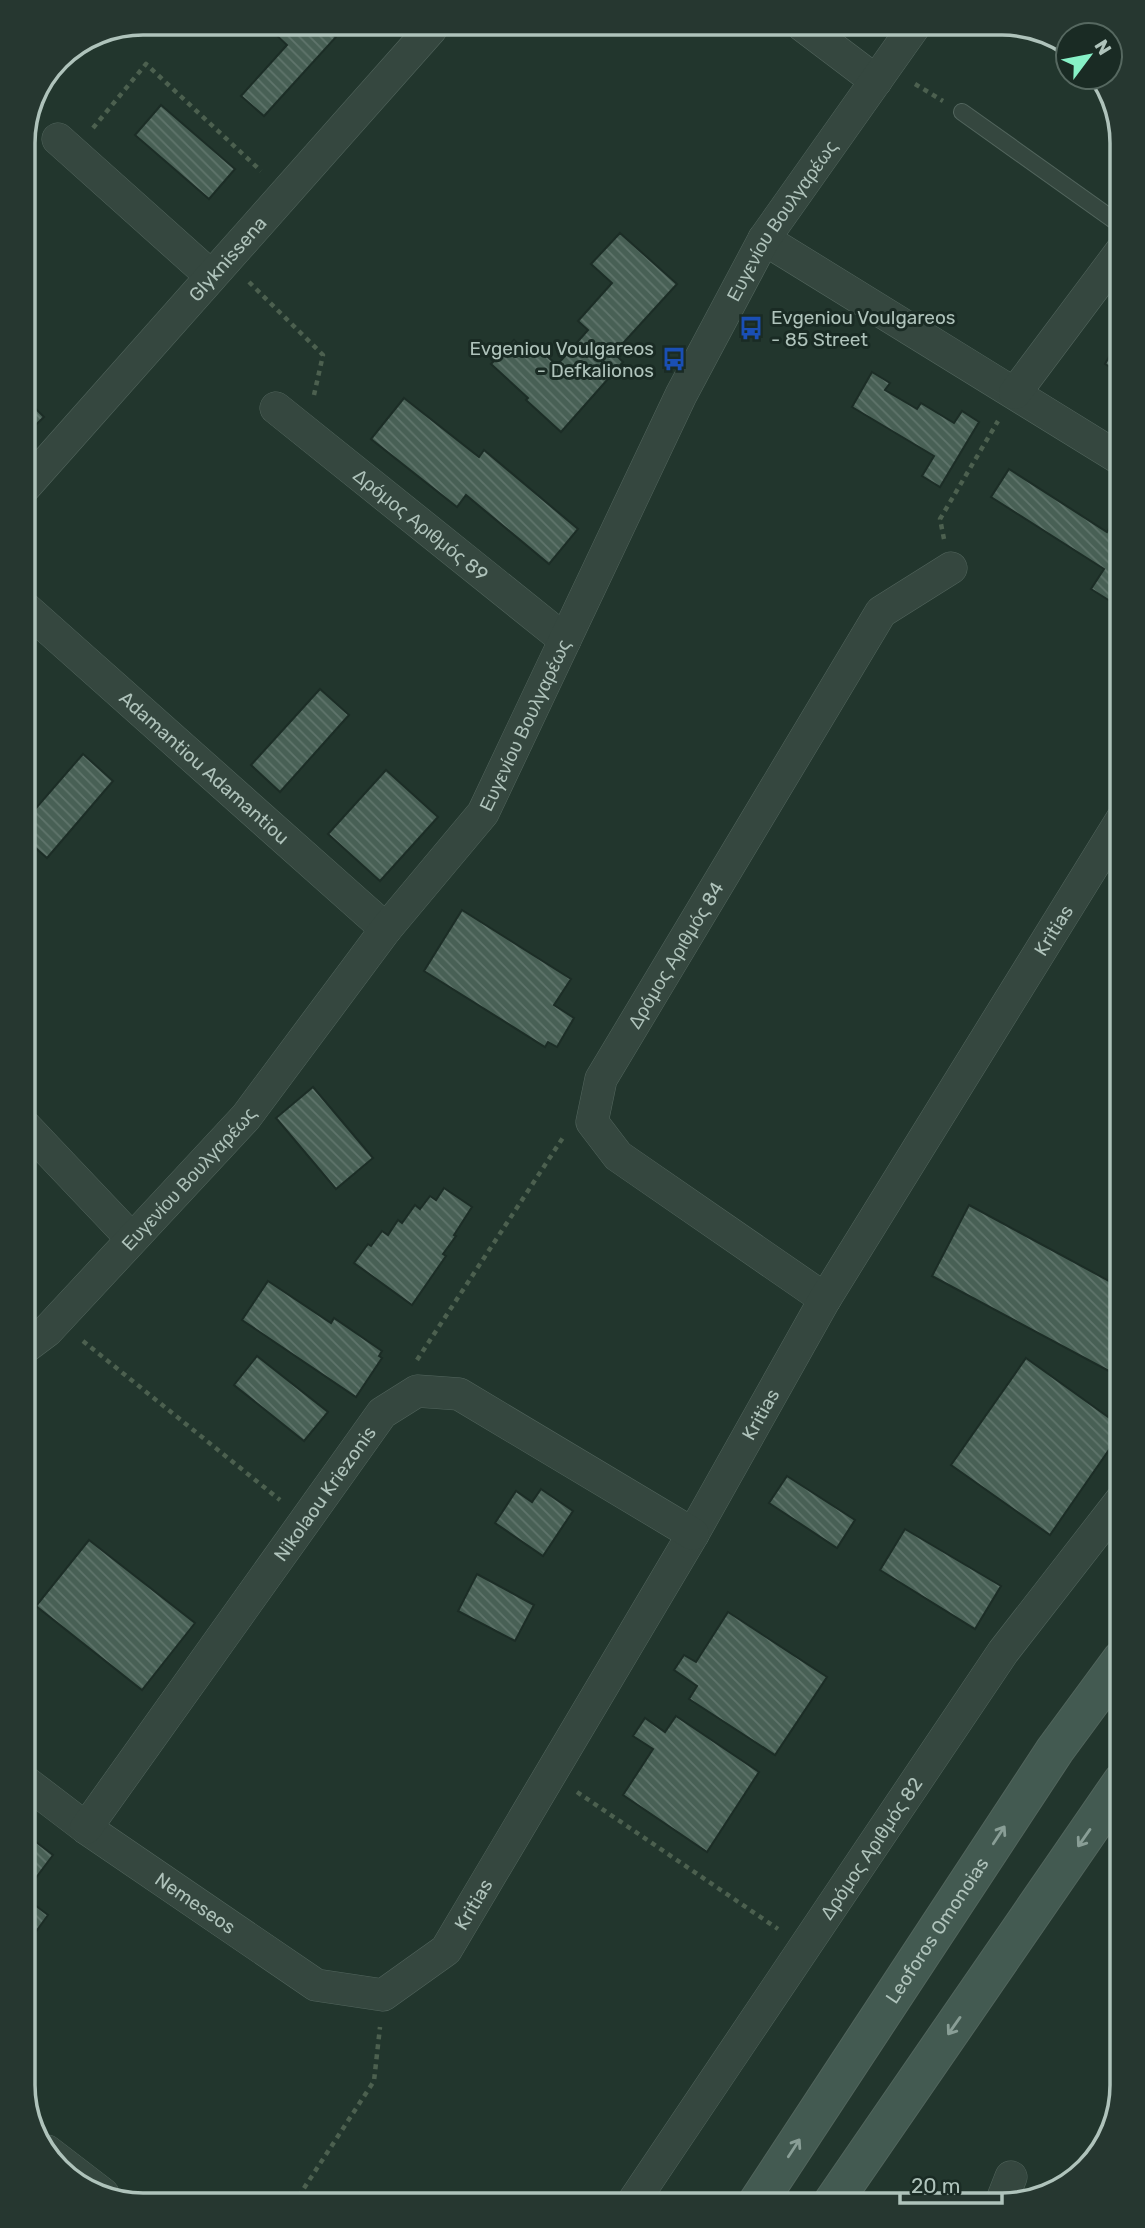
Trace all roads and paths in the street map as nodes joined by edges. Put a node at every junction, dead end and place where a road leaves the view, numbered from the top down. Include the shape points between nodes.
1 (426, 35) edge
2 (818, 35) edge
3 (908, 35) edge
4 (881, 74) junction
5 (962, 112) joint
6 (65, 146) joint
7 (285, 192) junction
8 (1110, 217) edge
9 (764, 239) junction
10 (1110, 266) edge
11 (219, 267) junction
12 (1015, 393) junction
13 (276, 408) dead end
14 (306, 433) junction
15 (1110, 452) edge
16 (35, 475) edge
17 (951, 568) joint
18 (35, 617) edge
19 (565, 640) junction
20 (1110, 838) edge
21 (386, 929) junction
22 (571, 1125) dead end
23 (35, 1137) edge
24 (132, 1239) junction
25 (825, 1299) junction
26 (57, 1320) junction
27 (35, 1340) edge
28 (412, 1367) dead end
29 (1110, 1514) edge
30 (306, 1520) junction
31 (693, 1534) junction
32 (1110, 1675) edge
33 (551, 1774) junction
34 (35, 1789) edge
35 (1110, 1799) edge
36 (86, 1828) junction
37 (806, 1948) junction
38 (383, 1995) junction
39 (301, 2193) edge
40 (640, 2193) edge
41 (764, 2193) edge
42 (839, 2193) edge

1 - 7 street, Glyknissena
2 - 4 street
3 - 4 street, Ευγενίου Βουλγαρέως
4 - 5 path
4 - 9 street, Ευγενίου Βουλγαρέως
5 - 8 lane
6 - 7 path via 146,64
6 - 11 street
7 - 11 street, Glyknissena
9 - 12 street
9 - 19 street, Ευγενίου Βουλγαρέως via 681,395
10 - 12 street
11 - 14 path via 323,355
11 - 16 street, Glyknissena
12 - 15 street
12 - 17 path via 940,519
13 - 14 street, Δρόμος Αριθμός 89
14 - 19 street, Δρόμος Αριθμός 89
17 - 25 street, Δρόμος Αριθμός 84 via 881,612 601,1079 592,1122 618,1156
18 - 21 street, Adamantiou Adamantiou
19 - 21 street, Ευγενίου Βουλγαρέως via 483,813
20 - 25 street, Kritias
21 - 24 street, Ευγενίου Βουλγαρέως via 246,1117
22 - 28 path
23 - 24 street
24 - 26 street, Ευγενίου Βουλγαρέως
25 - 31 street, Kritias
26 - 27 street, Ευγενίου Βουλγαρέως
26 - 30 path
29 - 37 street, Δρόμος Αριθμός 82 via 1003,1652
30 - 31 street, Nikolaou Kriezonis via 382,1413 417,1391 459,1394
30 - 36 street, Nikolaou Kriezonis
31 - 33 street, Kritias
41 -> 32 main road, Leoforos Omonoias via 1055,1750
33 - 37 path
33 - 38 street, Kritias via 446,1950
34 - 36 street, Nemeseos
35 -> 42 main road
36 - 38 street, Nemeseos via 316,1985
37 - 40 street, Δρόμος Αριθμός 82
38 - 39 path via 374,2081

